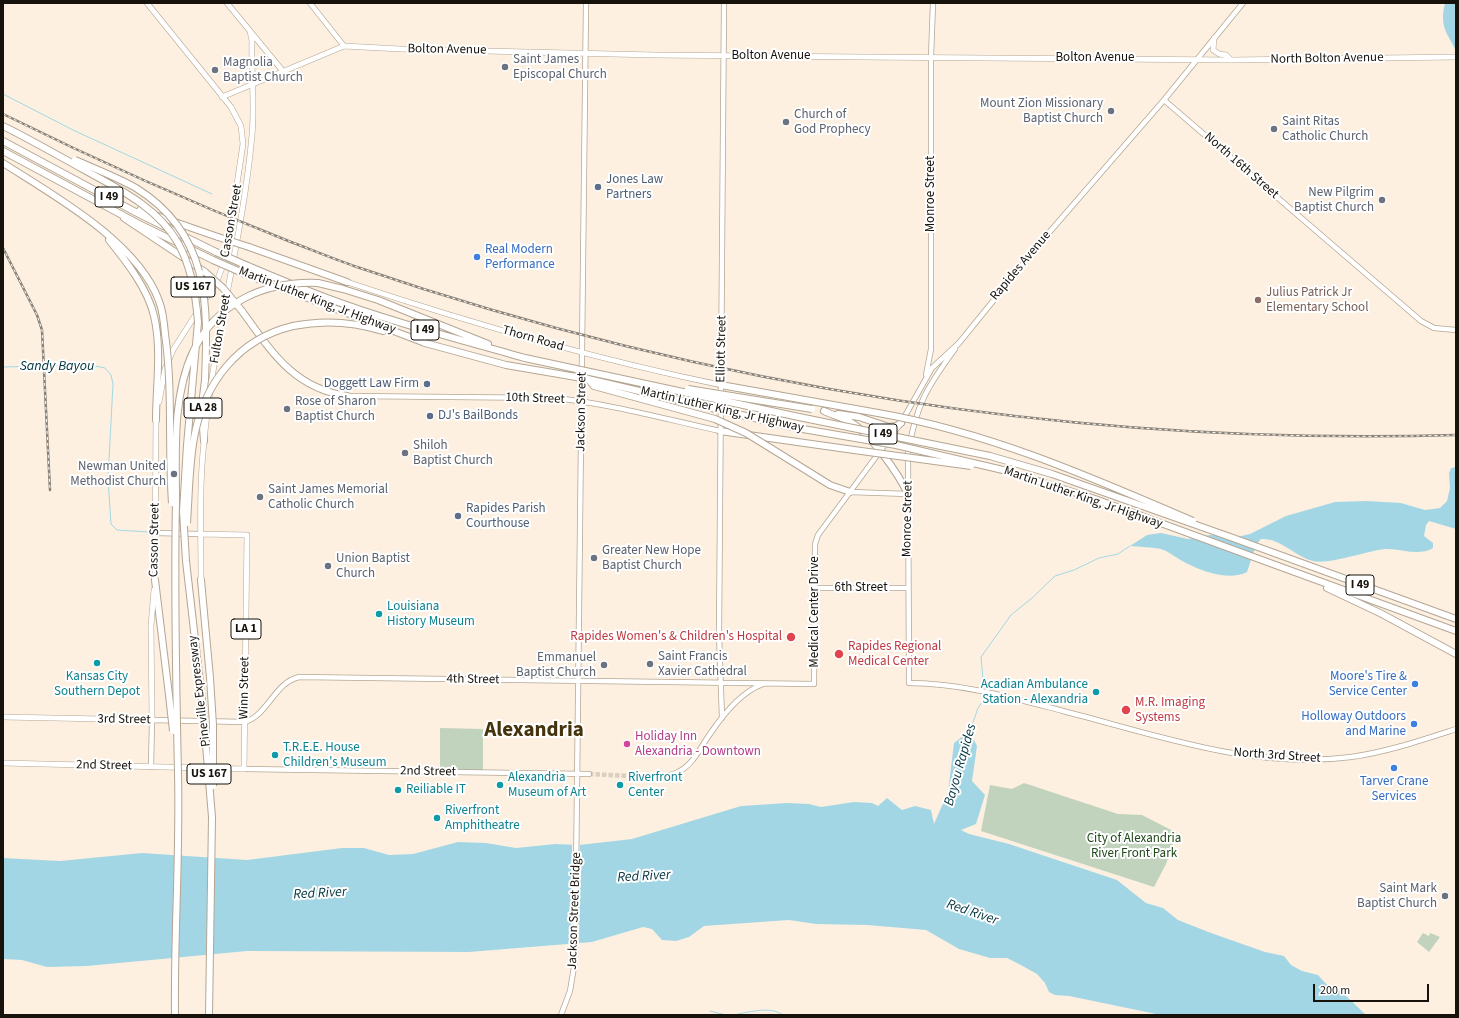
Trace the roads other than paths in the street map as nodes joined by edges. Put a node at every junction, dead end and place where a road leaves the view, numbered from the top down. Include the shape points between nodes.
1 (147, 3) edge
2 (227, 3) edge
3 (310, 3) edge
4 (586, 3) edge
5 (724, 3) edge
6 (933, 3) edge
7 (1242, 3) edge
8 (250, 31) junction
9 (1214, 38) junction
10 (344, 46) junction
11 (586, 53) junction
12 (723, 55) junction
13 (931, 57) junction
14 (1456, 57) edge
15 (1197, 58) junction
16 (1231, 60) junction
17 (282, 70) junction
18 (252, 83) junction
19 (222, 97) junction
20 (1164, 100) junction
21 (3, 126) edge
22 (3, 141) edge
23 (40, 144) junction
24 (3, 152) edge
25 (3, 163) edge
26 (110, 198) junction
27 (115, 211) junction
28 (99, 228) junction
29 (347, 282) joint
30 (325, 301) junction
31 (1456, 330) edge
32 (425, 343) junction
33 (959, 343) junction
34 (582, 353) junction
35 (525, 358) junction
36 (588, 379) junction
37 (654, 384) junction
38 (923, 384) junction
39 (721, 385) junction
40 (347, 396) joint
41 (582, 401) junction
42 (824, 411) junction
43 (156, 420) junction
44 (901, 423) junction
45 (720, 431) junction
46 (204, 440) junction
47 (880, 451) junction
48 (1003, 470) junction
49 (850, 492) junction
50 (908, 494) junction
51 (155, 532) junction
52 (185, 534) junction
53 (201, 534) junction
54 (1233, 538) junction
55 (815, 540) joint
56 (174, 546) junction
57 (1301, 575) junction
58 (155, 580) junction
59 (201, 580) joint
60 (814, 588) junction
61 (908, 588) junction
62 (1456, 619) edge
63 (1456, 631) edge
64 (1456, 654) edge
65 (579, 681) junction
66 (720, 683) junction
67 (767, 683) junction
68 (909, 683) joint
69 (814, 684) joint
70 (3, 717) edge
71 (722, 718) junction
72 (152, 720) junction
73 (245, 722) junction
74 (1456, 729) edge
75 (3, 763) edge
76 (151, 767) junction
77 (244, 769) junction
78 (578, 774) junction
79 (589, 774) tunnel mouth
80 (178, 775) junction
81 (651, 777) tunnel mouth
82 (212, 817) junction
83 (577, 820) joint
84 (175, 1015) edge
85 (209, 1015) edge
86 (561, 1015) edge

1 - 19 main road, Casson Street
2 - 8 main road
3 - 10 main road
4 - 11 main road, Jackson Street
5 - 12 main road, Elliott Street
6 - 13 main road, Monroe Street
7 - 9 main road, Rapides Avenue
8 - 17 main road
8 - 18 main road, Fulton Street
9 - 15 main road, Rapides Avenue
9 - 16 main road via 1213,50
10 - 11 main road, Bolton Avenue
10 - 17 main road
11 - 12 main road, Bolton Avenue
11 - 34 main road, Jackson Street
12 - 13 main road, Bolton Avenue
12 - 39 main road, Elliott Street
13 - 15 main road, Bolton Avenue
13 - 38 main road, Monroe Street via 931,349
14 - 16 main road, North Bolton Avenue
15 - 16 main road, North Bolton Avenue
15 - 20 main road, Rapides Avenue
17 - 18 main road
18 - 19 main road
18 - 46 main road, Fulton Street via 252,133 248,174 213,372
19 - 43 main road, Casson Street via 237,116 243,144 226,257 217,281 173,350 165,369
20 - 31 main road, North 16th Street via 1409,311 1434,328
20 - 33 main road, Rapides Avenue via 1040,243
21 - 23 highway, US 167, bridge
22 - 26 highway, Martin Luther King, Jr Highway / I 49
23 - 46 highway, bridge via 134,187 165,210 191,247 203,282 207,320 201,421
23 - 52 highway, US 167, bridge via 145,206 177,242 187,264 197,304 198,322 184,489
24 - 27 highway, Martin Luther King, Jr Highway / I 49
25 - 28 highway, US 167
26 - 29 highway, bridge
26 - 30 highway, Martin Luther King, Jr Highway / I 49, bridge via 216,252
27 - 30 highway, Martin Luther King, Jr Highway / I 49, bridge via 245,274
27 - 40 highway, bridge via 131,225 205,272 223,288 272,351 299,379 323,391
28 - 43 highway via 115,247 141,287 154,316 157,350
28 - 56 highway, US 167, bridge via 132,258 148,279 164,318 168,351 169,458
29 - 34 main road, Thorn Road via 489,327
30 - 32 highway, Martin Luther King, Jr Highway / I 49
30 - 35 highway, Martin Luther King, Jr Highway / I 49
32 - 36 highway, Martin Luther King, Jr Highway / I 49, bridge via 506,365
32 - 52 highway, LA 28, bridge via 377,329 317,322 278,329 260,337 238,353 215,381 194,437
33 - 38 main road, Rapides Avenue via 932,368
33 - 50 main road, Monroe Street via 924,395 916,415 908,453
34 - 39 main road, Thorn Road
34 - 41 main road, Jackson Street
35 - 37 highway, Martin Luther King, Jr Highway / I 49, bridge
35 - 56 highway, LA 28, bridge via 378,300 330,285 282,285 264,289 239,300 224,311 204,334 193,351 185,372 178,421
36 - 48 highway, Martin Luther King, Jr Highway / I 49, bridge via 797,428 896,445
36 - 49 highway, bridge via 594,386 715,419 746,433 830,485
37 - 42 highway, bridge
37 - 54 highway, Martin Luther King, Jr Highway / I 49, bridge via 990,456 1052,474
38 - 44 main road, Rapides Avenue
39 - 45 main road, Elliott Street
39 - 54 highway, bridge via 878,413 962,432 1082,474
40 - 41 main road, 10th Street via 537,397
41 - 45 main road, 10th Street
41 - 65 main road, Jackson Street
42 - 44 highway via 859,417 889,427
42 - 47 highway via 850,422
43 - 51 main road, Casson Street
44 - 47 main road, Rapides Avenue
45 - 48 highway, bridge
45 - 66 main road, Elliott Street
46 - 53 main road, Fulton Street
47 - 49 main road, Rapides Avenue
47 - 50 highway
48 - 57 highway, Martin Luther King, Jr Highway / I 49 via 1089,498
49 - 50 main road
49 - 55 main road, Rapides Avenue
50 - 61 main road, Monroe Street
51 - 53 main road
51 - 58 main road, Casson Street
52 - 82 highway, Pineville Expressway / US 167, bridge via 189,599
53 - 59 main road, Fulton Street
53 - 73 main road, Winn Street / LA 1 via 247,535
54 - 62 highway, Martin Luther King, Jr Highway / I 49
55 - 60 main road, Medical Center Drive
56 - 80 highway, Pineville Expressway / US 167, bridge
57 - 63 highway, Martin Luther King, Jr Highway / I 49
57 - 64 highway via 1382,614
58 - 72 main road, Casson Street via 151,626
58 - 80 highway, bridge
59 - 82 highway, bridge via 213,731
60 - 61 main road, 6th Street
60 - 69 main road, Medical Center Drive
61 - 68 main road, Monroe Street
65 - 66 main road, 4th Street
65 - 73 main road, 4th Street via 299,677 286,682 258,716
65 - 78 main road, Jackson Street
66 - 67 main road, 4th Street
66 - 71 main road, Elliott Street
67 - 69 main road, 4th Street
67 - 71 main road via 749,692
68 - 74 main road, North 3rd Street via 930,683 1003,696 1215,751 1247,756 1330,759 1363,755
70 - 72 main road, 3rd Street
71 - 81 main road via 684,769 673,775
72 - 73 main road, 3rd Street
72 - 76 main road, Casson Street
73 - 77 main road, Winn Street / LA 1
75 - 76 main road, 2nd Street
76 - 77 main road, 2nd Street
77 - 78 main road, 2nd Street
78 - 79 main road, 2nd Street
78 - 83 main road, Jackson Street
80 - 84 highway, Pineville Expressway / US 167, bridge
82 - 85 highway, Pineville Expressway / US 167, bridge
83 - 86 main road, Jackson Street Bridge via 575,961 572,983

